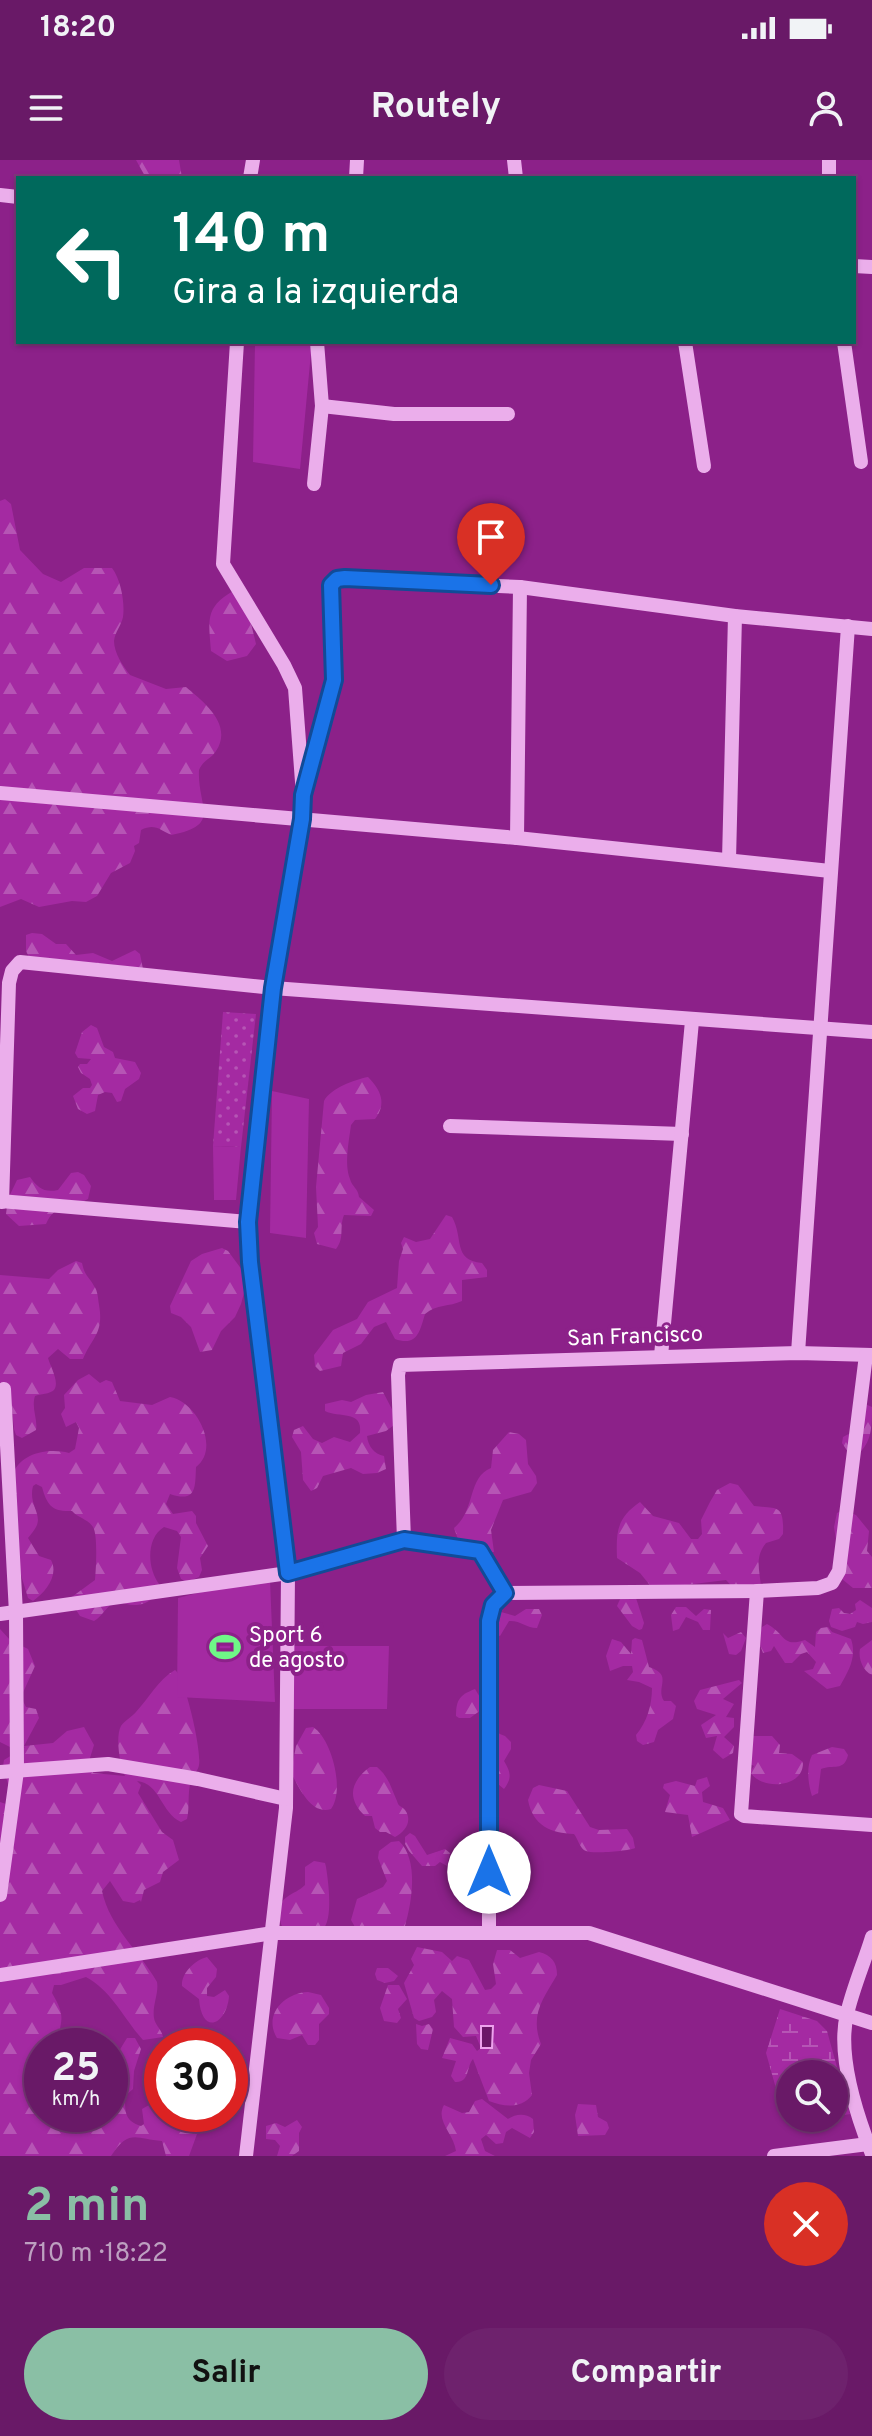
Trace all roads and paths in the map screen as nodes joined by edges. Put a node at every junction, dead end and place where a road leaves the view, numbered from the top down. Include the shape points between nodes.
1 (237, 344) edge
2 (317, 344) edge
3 (685, 344) edge
4 (844, 344) edge
5 (322, 406) junction
6 (508, 414) dead end
7 (861, 462) dead end
8 (704, 466) dead end
9 (314, 484) dead end
10 (520, 587) junction
11 (735, 616) junction
12 (848, 626) junction
13 (872, 629) edge
14 (0, 793) edge
15 (303, 795) junction
16 (302, 819) junction
17 (517, 838) junction
18 (729, 860) junction
19 (830, 871) junction
20 (273, 988) junction
21 (692, 1021) junction
22 (820, 1030) junction
23 (872, 1032) edge
24 (450, 1126) dead end
25 (682, 1134) junction
26 (1, 1202) edge
27 (248, 1222) junction
28 (798, 1353) junction
29 (869, 1355) edge
30 (661, 1356) junction
31 (4, 1389) dead end
32 (404, 1540) junction
33 (288, 1573) junction
34 (757, 1591) junction
35 (505, 1593) junction
36 (16, 1613) junction
37 (0, 1614) edge
38 (17, 1771) junction
39 (0, 1772) edge
40 (286, 1799) junction
41 (872, 1825) edge
42 (0, 1895) edge
43 (489, 1931) junction
44 (273, 1933) junction
45 (872, 1937) edge
46 (0, 1975) edge
47 (846, 2016) junction
48 (872, 2023) edge
49 (870, 2149) edge
50 (246, 2156) edge
51 (774, 2156) edge

1 - 15 street via 223,564 295,688
2 - 5 street
3 - 8 street
4 - 7 street
5 - 6 street via 394,414
5 - 9 street
10 - 11 street
10 - 15 street via 337,579 331,585 334,680
10 - 17 street
11 - 12 street
11 - 18 street
12 - 13 street
12 - 19 street
14 - 16 street
15 - 16 street
16 - 17 street
16 - 20 street
17 - 18 street
18 - 19 street
19 - 22 street
20 - 21 street
20 - 26 street via 20,962 9,983
20 - 27 street
21 - 22 street
21 - 25 street
22 - 23 street
22 - 28 street
24 - 25 street
25 - 30 street
26 - 27 street
27 - 33 street
28 - 29 street, San Francisco
28 - 30 street, San Francisco
29 - 34 street via 836,1578 818,1588
30 - 32 street, San Francisco via 400,1365
31 - 36 street
32 - 33 street
32 - 35 street via 480,1551
33 - 36 street
33 - 40 street
34 - 35 street
34 - 41 street via 741,1814
35 - 43 street via 493,1605 489,1621
36 - 37 street
36 - 38 street
38 - 39 street
38 - 40 street via 108,1764
38 - 42 street
40 - 44 street
43 - 44 street
43 - 47 street via 589,1933
44 - 46 street
44 - 50 street
45 - 47 street
47 - 48 street
47 - 49 street via 847,2070
49 - 51 street

